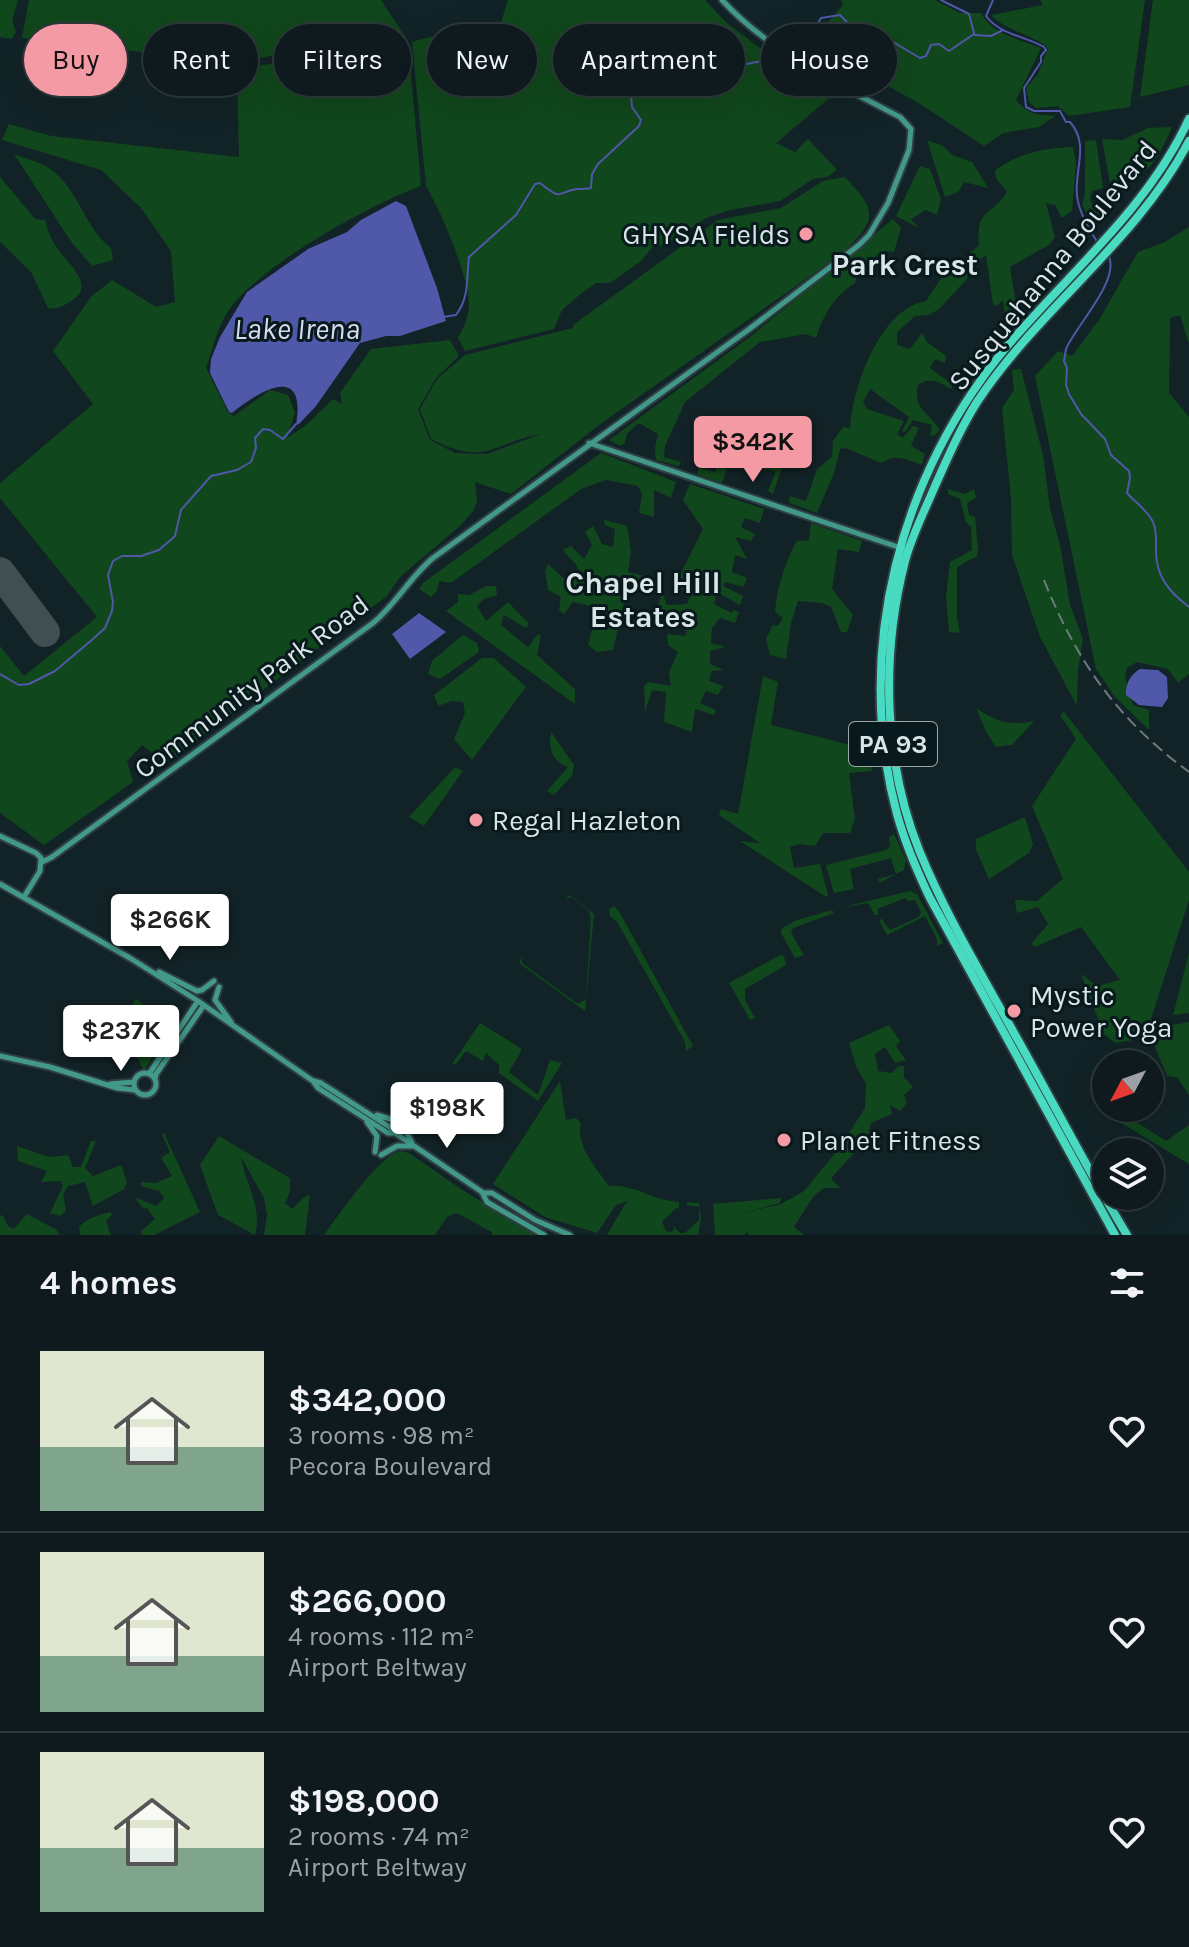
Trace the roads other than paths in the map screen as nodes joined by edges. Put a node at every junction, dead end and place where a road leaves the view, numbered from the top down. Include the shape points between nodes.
1 (722, 0) edge
2 (1189, 119) edge
3 (1189, 141) edge
4 (1108, 242) junction
5 (589, 443) junction
6 (904, 549) junction
7 (0, 836) edge
8 (42, 862) junction
9 (0, 884) edge
10 (24, 897) junction
11 (130, 958) junction
12 (214, 981) dead end
13 (219, 987) dead end
14 (201, 1003) junction
15 (183, 1024) junction
16 (237, 1029) junction
17 (176, 1044) junction
18 (0, 1056) edge
19 (149, 1074) junction
20 (155, 1079) junction
21 (134, 1082) junction
22 (109, 1084) junction
23 (135, 1090) junction
24 (353, 1107) junction
25 (415, 1146) junction
26 (482, 1192) junction
27 (544, 1235) edge
28 (570, 1235) edge
29 (1112, 1235) edge
30 (1127, 1235) edge

1 - 5 street, Community Park Road via 804,65 905,121 911,129 909,150 888,203 859,245
2 - 4 highway, Susquehanna Boulevard / PA 93 via 1149,189
3 - 4 highway, Susquehanna Boulevard / PA 93 via 1161,189
4 - 6 highway, Susquehanna Boulevard / PA 93 via 977,403
5 - 6 street
5 - 8 street, Community Park Road via 422,567 373,623
6 - 29 highway, Susquehanna Boulevard / PA 93 via 888,596 880,673 883,743 897,815 930,898
6 - 30 highway, Susquehanna Boulevard / PA 93 via 889,690 895,762 911,826 943,904
7 - 8 street via 36,853
8 - 10 street
9 - 10 street
10 - 11 street
11 - 12 street via 197,991
11 - 14 street
13 - 16 street via 215,1000
14 - 15 street
14 - 16 street
14 - 17 street
15 - 17 street
15 - 19 street
16 - 24 street
17 - 20 street
18 - 22 street
19 - 20 street
19 - 21 street via 138,1075
20 - 23 street via 149,1095
21 - 22 street
21 - 23 street
22 - 23 street
24 - 25 street
24 - 25 street via 383,1118 404,1115
24 - 25 street via 374,1130 378,1153
25 - 26 street
26 - 27 street via 487,1202
26 - 28 street

